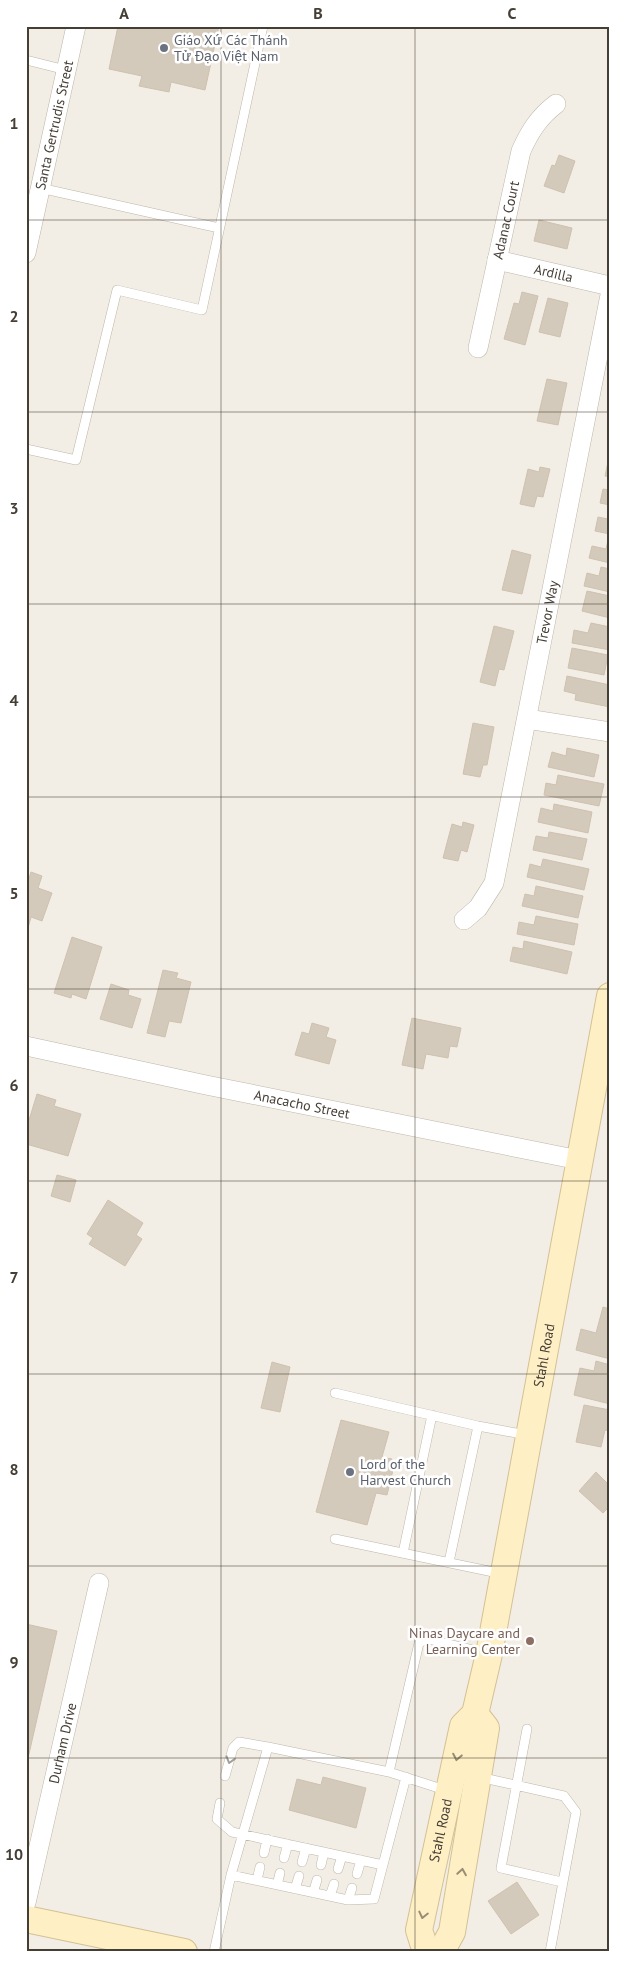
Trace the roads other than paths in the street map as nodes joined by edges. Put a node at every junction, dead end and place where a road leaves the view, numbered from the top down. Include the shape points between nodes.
1 (76, 26) edge
2 (263, 26) edge
3 (26, 60) edge
4 (66, 70) junction
5 (556, 104) dead end
6 (40, 188) junction
7 (218, 228) junction
8 (26, 253) edge
9 (497, 260) junction
10 (610, 286) edge
11 (610, 295) edge
12 (478, 348) dead end
13 (26, 449) edge
14 (527, 719) junction
15 (610, 732) edge
16 (464, 920) dead end
17 (610, 996) edge
18 (26, 1046) edge
19 (579, 1160) junction
20 (335, 1393) dead end
21 (432, 1415) junction
22 (478, 1426) junction
23 (528, 1435) junction
24 (335, 1539) dead end
25 (402, 1552) junction
26 (449, 1562) junction
27 (503, 1574) junction
28 (100, 1583) dead end
29 (488, 1654) junction
30 (475, 1714) junction
31 (527, 1729) dead end
32 (268, 1747) junction
33 (389, 1772) junction
34 (225, 1776) dead end
35 (478, 1776) junction
36 (406, 1777) junction
37 (516, 1785) junction
38 (451, 1792) junction
39 (220, 1803) dead end
40 (243, 1834) junction
41 (267, 1839) junction
42 (288, 1844) junction
43 (306, 1848) junction
44 (324, 1852) junction
45 (264, 1853) dead end
46 (342, 1856) junction
47 (284, 1858) dead end
48 (361, 1860) junction
49 (302, 1862) dead end
50 (321, 1865) dead end
51 (383, 1865) junction
52 (260, 1867) dead end
53 (338, 1869) dead end
54 (280, 1873) dead end
55 (357, 1874) dead end
56 (230, 1875) junction
57 (299, 1876) dead end
58 (257, 1880) junction
59 (317, 1880) dead end
60 (562, 1882) junction
61 (334, 1884) dead end
62 (277, 1885) junction
63 (352, 1888) dead end
64 (295, 1889) junction
65 (313, 1893) junction
66 (330, 1896) junction
67 (348, 1900) junction
68 (26, 1903) edge
69 (26, 1919) edge
70 (184, 1952) edge
71 (214, 1952) edge
72 (426, 1952) edge
73 (441, 1952) edge
74 (550, 1952) edge

1 - 4 street, Santa Gertrudis Street
2 - 7 lane
3 - 4 lane
4 - 6 street, Santa Gertrudis Street
5 - 9 street, Adanac Court via 533,126 521,151
6 - 7 lane
6 - 8 street, Santa Gertrudis Street
7 - 13 lane via 202,310 117,290 76,460
9 - 10 street, Ardilla
9 - 12 street, Adanac Court
11 - 14 street, Trevor Way
14 - 15 street
14 - 16 street, Trevor Way via 494,883 478,908
17 - 19 street, Stahl Road
18 - 19 street, Anacacho Street via 206,1086
19 - 23 street, Stahl Road
20 - 21 lane
21 - 22 lane
21 - 25 lane
22 - 23 lane
22 - 26 lane
23 - 27 street, Stahl Road
24 - 25 lane
25 - 26 lane
26 - 27 lane
27 - 29 street, Stahl Road
28 - 68 street, Durham Drive
29 - 30 street, Stahl Road
29 - 33 lane via 428,1639 419,1643
30 - 35 street, Stahl Road via 486,1728
30 -> 38 street, Stahl Road via 463,1726
31 - 37 lane
32 - 33 lane
32 -> 34 lane via 239,1742 233,1748
32 - 40 lane
33 - 36 lane
35 - 37 lane
73 -> 35 street, Stahl Road via 452,1932
36 - 38 lane
36 - 51 lane
37 - 60 lane via 564,1796 576,1812
37 - 60 lane via 501,1868
38 -> 72 street, Stahl Road via 420,1930
39 - 40 lane via 217,1819 222,1826
40 - 41 lane
40 - 56 lane
41 - 42 lane
41 - 45 lane
42 - 43 lane
42 - 47 lane
43 - 44 lane
43 - 49 lane
44 - 46 lane
44 - 50 lane
46 - 48 lane
46 - 53 lane
48 - 51 lane
48 - 55 lane
51 - 67 lane via 374,1899
52 - 58 lane
54 - 62 lane
56 - 58 lane
56 - 71 lane
57 - 64 lane
58 - 62 lane
59 - 65 lane
60 - 74 lane
61 - 66 lane
62 - 64 lane
63 - 67 lane
64 - 65 lane
65 - 66 lane
66 - 67 lane
69 - 70 street

